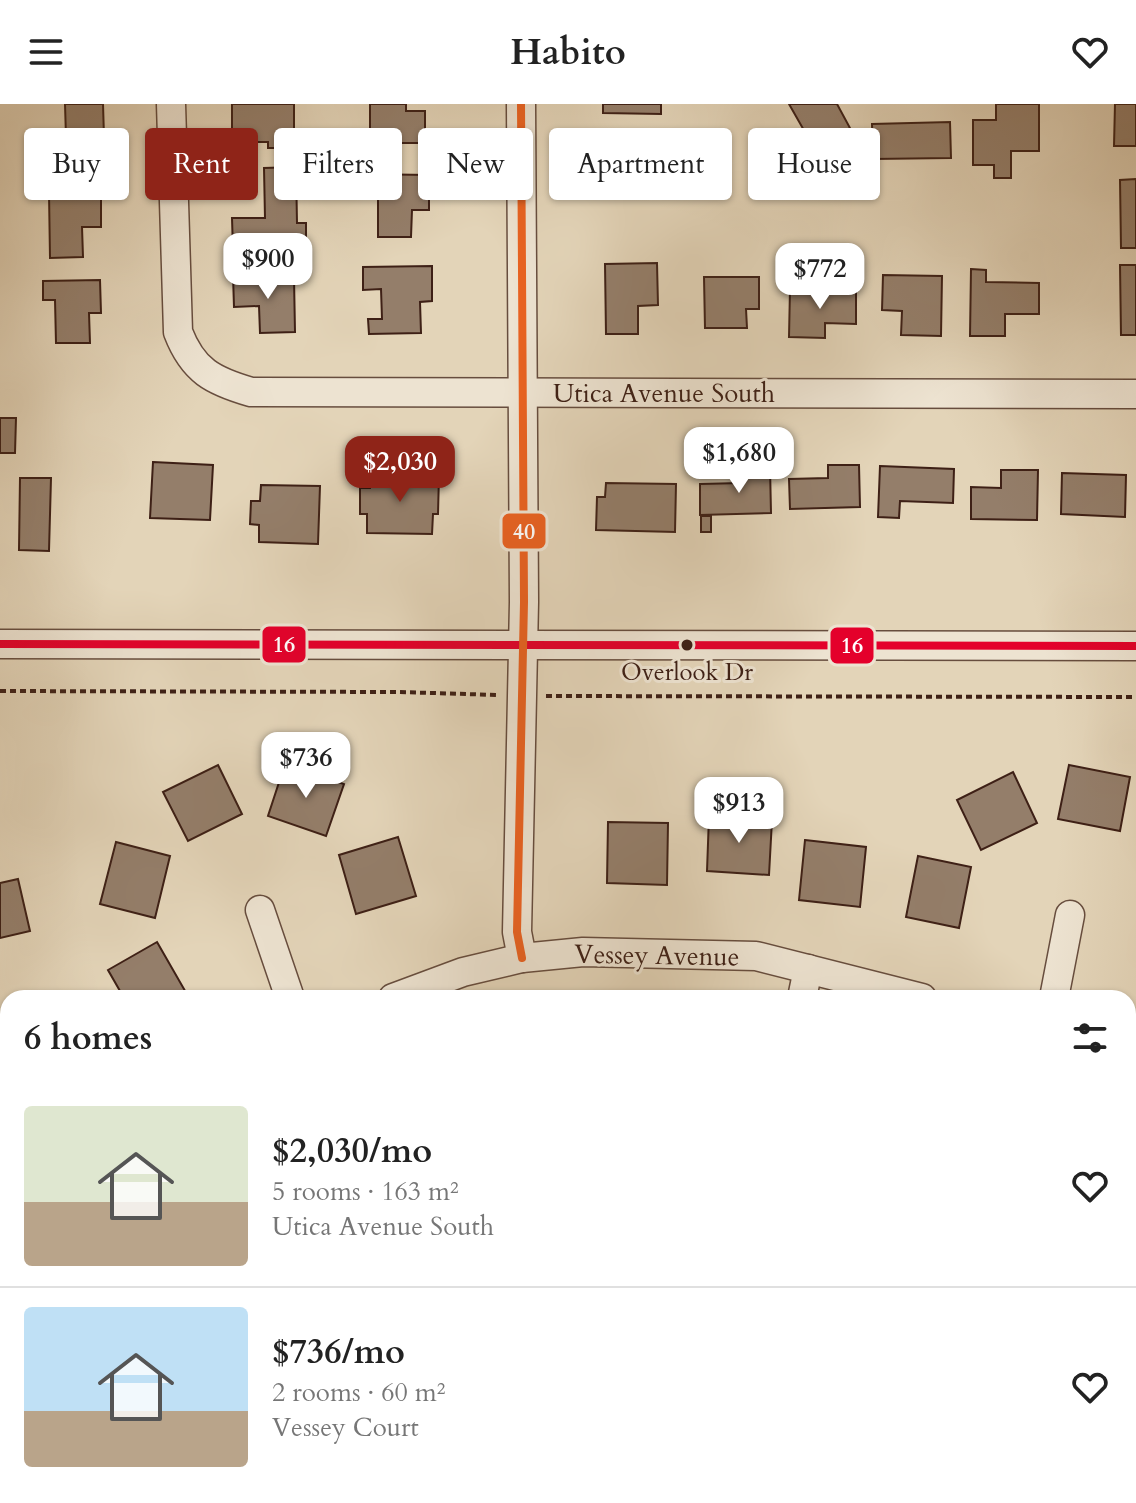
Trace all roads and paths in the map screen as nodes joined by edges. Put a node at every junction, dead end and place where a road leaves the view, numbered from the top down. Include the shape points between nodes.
1 (171, 104) edge
2 (521, 104) edge
3 (523, 393) junction
4 (1136, 394) edge
5 (523, 643) junction
6 (0, 644) edge
7 (1136, 646) edge
8 (0, 691) edge
9 (521, 696) junction
10 (1136, 697) edge
11 (260, 910) dead end
12 (1070, 915) dead end
13 (522, 958) junction
14 (808, 969) junction
15 (287, 990) edge
16 (415, 990) edge
17 (804, 990) edge
18 (891, 990) edge
19 (1056, 990) edge

1 - 3 street, Utica Avenue South via 177,324 185,352 198,368 221,383 251,392
2 - 3 street
3 - 4 street, Utica Avenue South
3 - 5 street
5 - 6 street
5 - 7 street
5 - 9 street
8 - 9 path
9 - 10 path
9 - 13 street via 517,932
11 - 15 street
12 - 19 street
13 - 14 street, Vessey Avenue via 583,952 720,954 756,956
13 - 16 street, Vessey Avenue
14 - 17 street
14 - 18 street, Vessey Avenue

